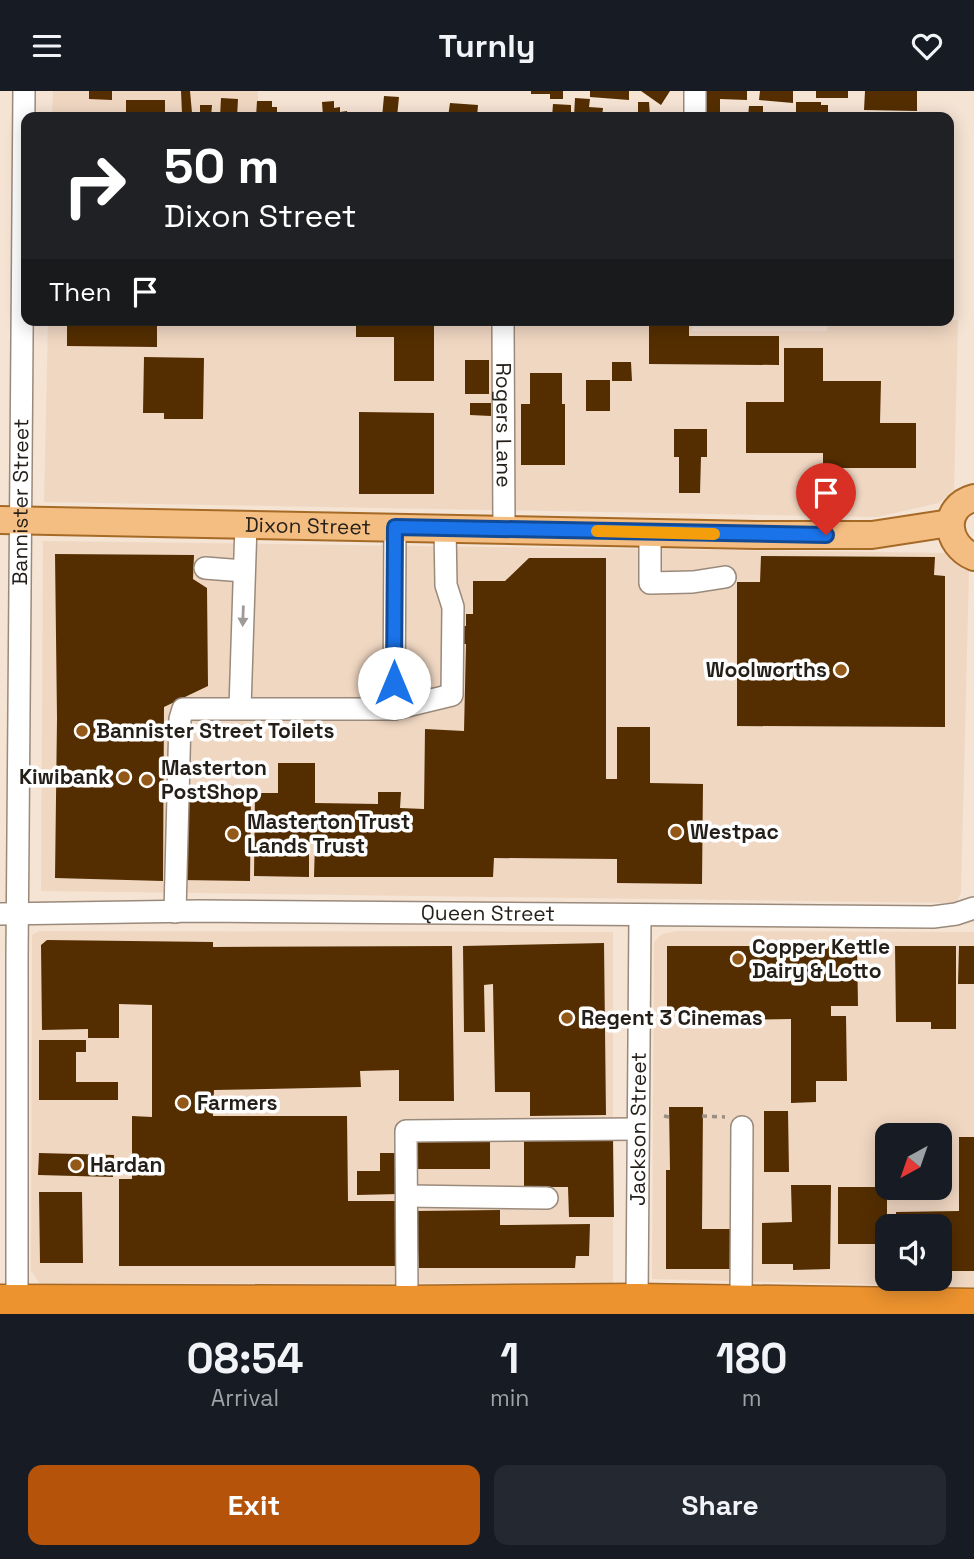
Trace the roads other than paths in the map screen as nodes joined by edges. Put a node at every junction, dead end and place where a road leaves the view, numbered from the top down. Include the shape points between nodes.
1 (24, 91) edge
2 (695, 91) edge
3 (23, 112) edge
4 (695, 112) edge
5 (21, 183) edge
6 (503, 326) edge
7 (974, 498) edge
8 (10, 520) edge
9 (950, 523) junction
10 (246, 524) junction
11 (395, 527) junction
12 (445, 528) junction
13 (504, 529) junction
14 (650, 532) junction
15 (974, 557) edge
16 (205, 568) dead end
17 (244, 571) junction
18 (726, 577) dead end
19 (240, 708) junction
20 (394, 709) junction
21 (974, 908) edge
22 (175, 912) junction
23 (9, 914) edge
24 (640, 916) junction
25 (734, 1122) road end
26 (638, 1129) junction
27 (407, 1196) junction
28 (547, 1198) dead end
29 (636, 1299) junction
30 (8, 1300) edge
31 (407, 1301) junction
32 (974, 1304) edge
33 (753, 1305) edge
34 (180, 1308) edge

1 - 3 street, Bannister Street
2 - 4 street
5 - 8 street, Bannister Street
6 - 13 street, Rogers Lane
7 - 9 main road via 960,505
8 - 10 main road, Dixon Street
8 - 23 street, Bannister Street
9 - 14 main road, Dixon Street via 872,535
9 - 15 main road via 956,545
10 - 11 main road, Dixon Street
10 - 17 street
11 - 12 main road, Dixon Street
11 - 20 street
12 - 13 main road, Dixon Street
12 - 20 street via 446,586 453,607 452,695
13 - 14 main road, Dixon Street
14 - 18 street via 650,583
16 - 17 street
17 -> 19 street
19 - 20 street
19 - 22 street via 183,709
21 - 24 street, Queen Street via 933,917
22 - 23 street, Queen Street
22 - 24 street, Queen Street
23 - 30 street, Bannister Street
24 - 26 street, Jackson Street
25 - 33 street
26 - 27 street via 406,1131
26 - 29 street, Jackson Street
27 - 28 street
27 - 31 street
29 - 31 highway
29 - 33 highway
30 - 34 highway
31 - 34 highway
32 - 33 highway

